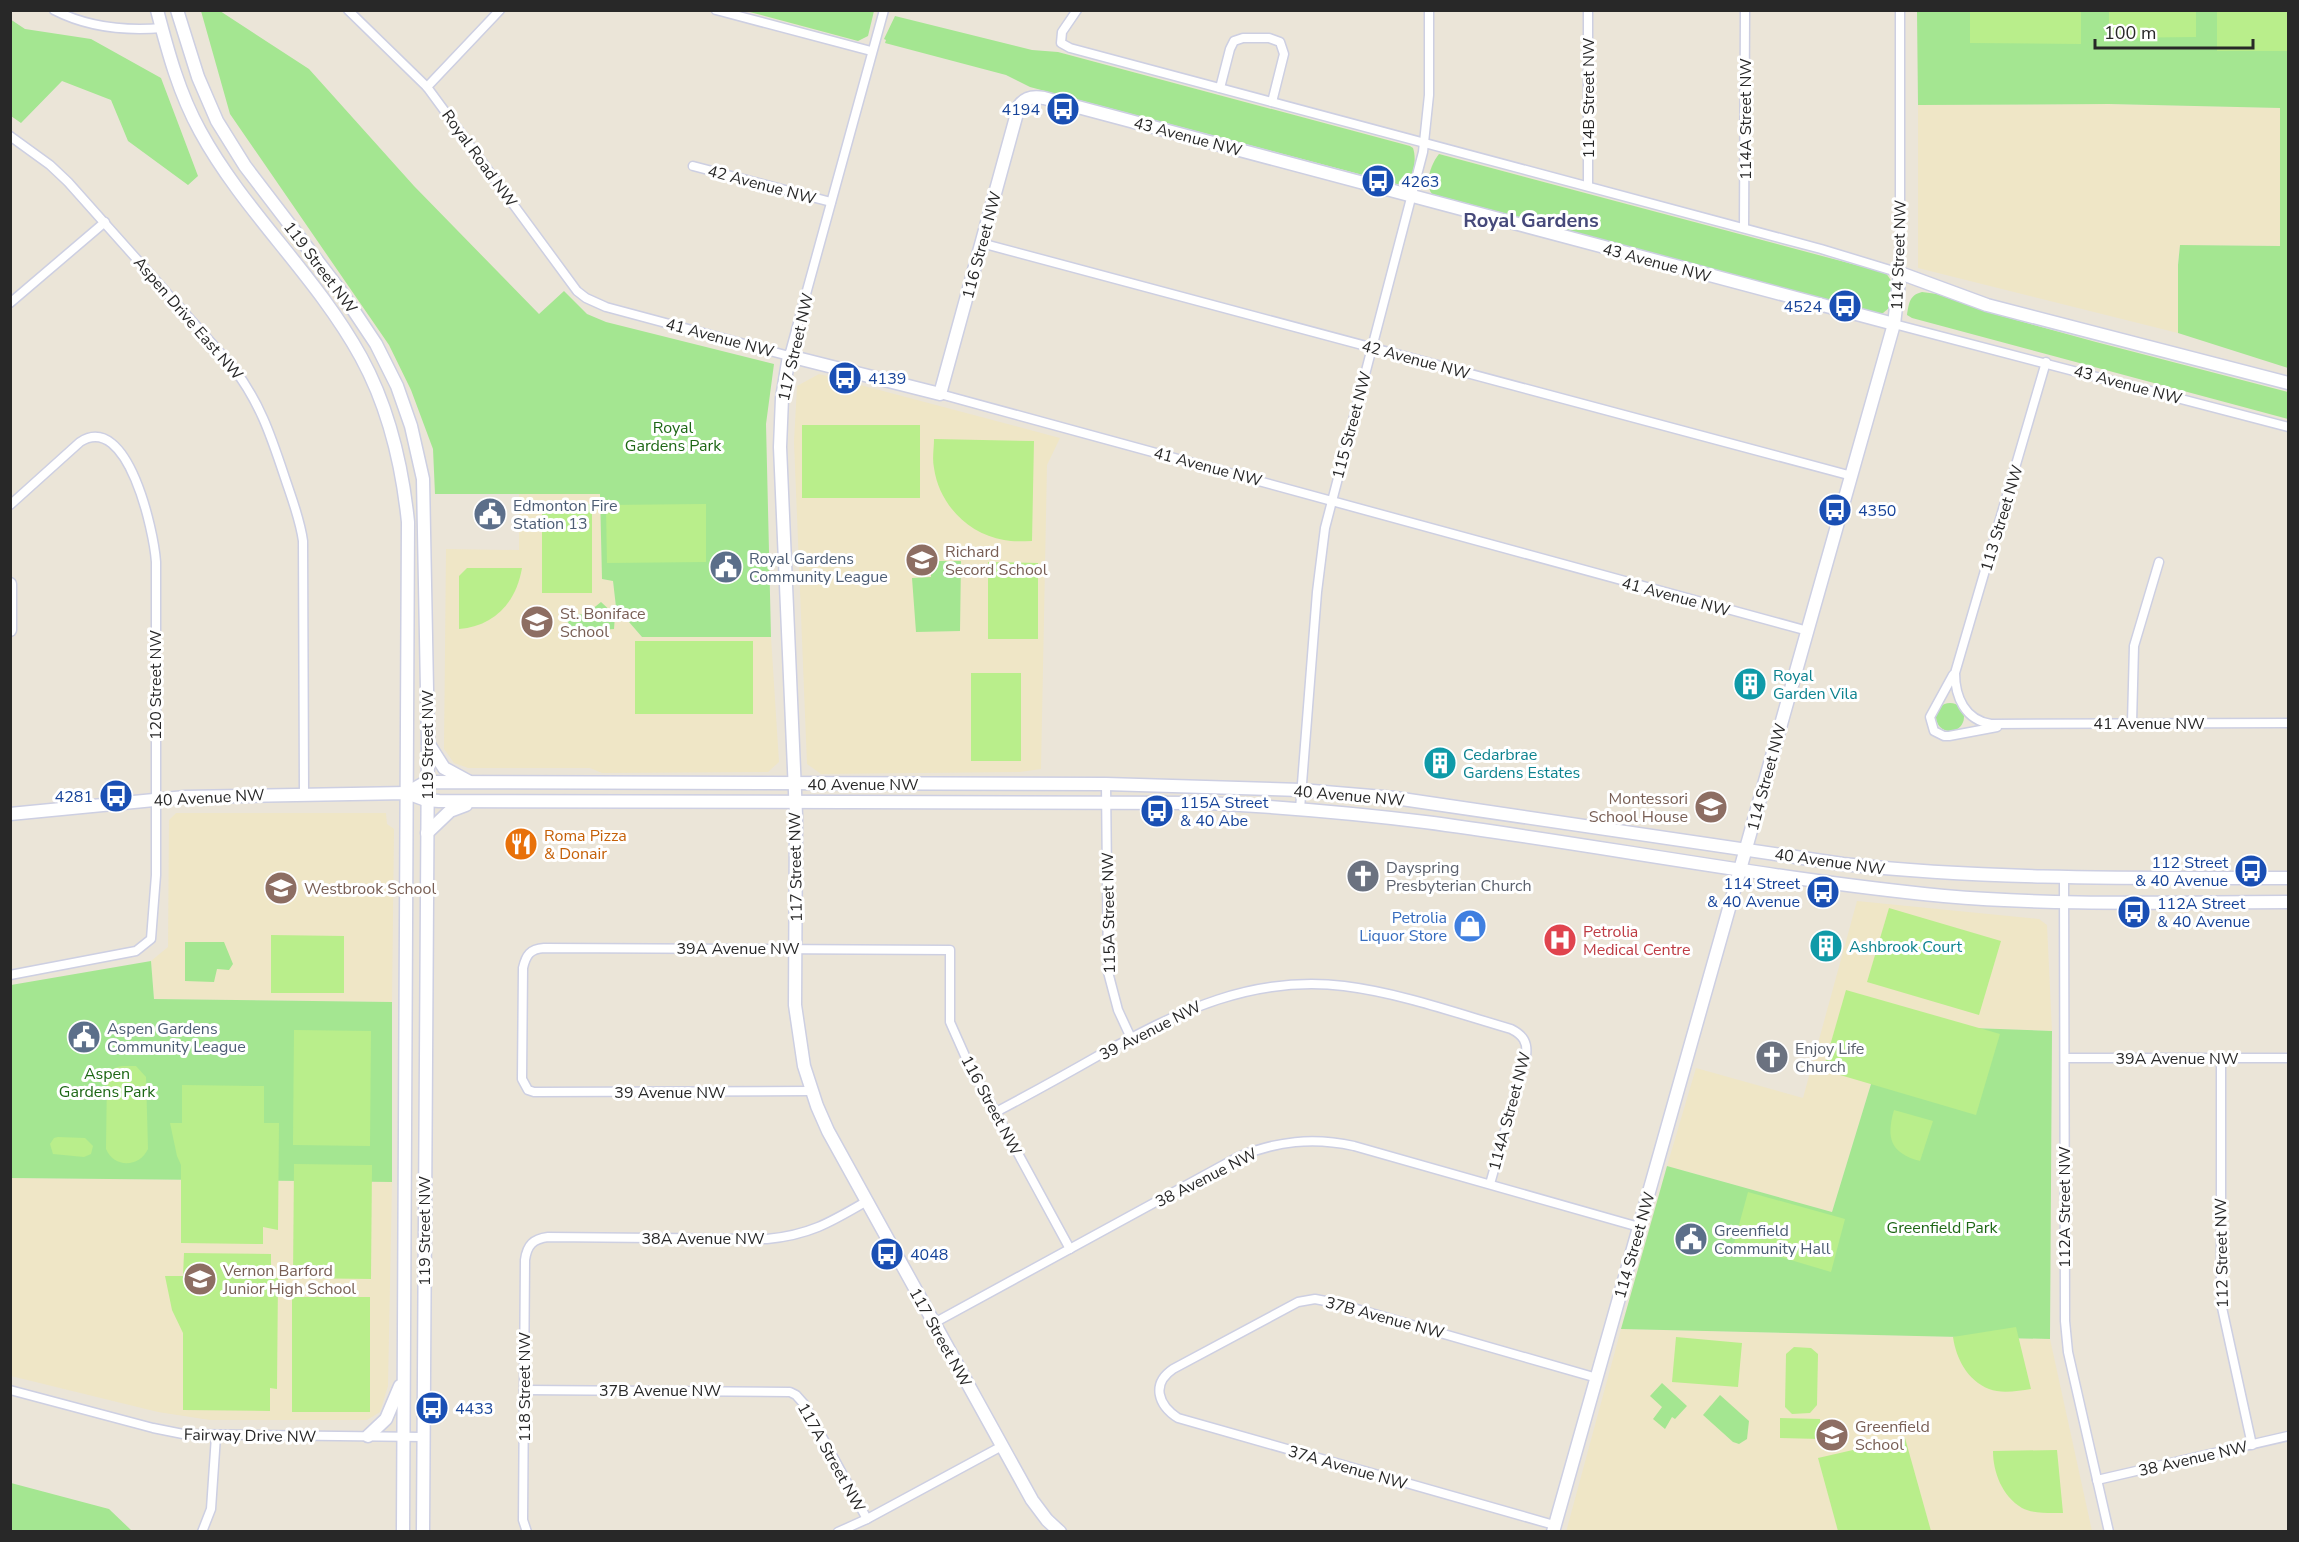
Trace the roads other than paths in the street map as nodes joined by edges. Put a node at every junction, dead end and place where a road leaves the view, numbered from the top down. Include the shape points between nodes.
1 (54, 10) edge
2 (158, 10) edge
3 (177, 10) edge
4 (348, 10) edge
5 (500, 10) edge
6 (716, 10) edge
7 (884, 10) edge
8 (1077, 10) edge
9 (1430, 10) edge
10 (1588, 10) edge
11 (1745, 10) edge
12 (1900, 10) edge
13 (180, 26) junction
14 (162, 28) junction
15 (872, 51) junction
16 (427, 87) junction
17 (1220, 88) junction
18 (1026, 98) joint
19 (1272, 102) junction
20 (10, 136) edge
21 (1425, 143) junction
22 (693, 166) dead end
23 (1588, 186) junction
24 (1412, 196) junction
25 (831, 202) junction
26 (105, 222) junction
27 (1744, 228) junction
28 (981, 243) junction
29 (1900, 273) junction
30 (10, 303) edge
31 (606, 307) joint
32 (1894, 324) junction
33 (1371, 347) junction
34 (789, 356) junction
35 (2046, 362) junction
36 (2289, 383) edge
37 (940, 394) junction
38 (2289, 427) edge
39 (1852, 476) junction
40 (1331, 500) junction
41 (10, 505) edge
42 (2159, 562) dead end
43 (10, 584) edge
44 (10, 630) edge
45 (1808, 631) junction
46 (1954, 673) junction
47 (2009, 723) junction
48 (2132, 723) junction
49 (2289, 723) edge
50 (1934, 731) joint
51 (428, 741) junction
52 (426, 782) junction
53 (471, 782) junction
54 (793, 784) junction
55 (1106, 784) junction
56 (1301, 790) junction
57 (407, 793) junction
58 (304, 794) junction
59 (155, 800) junction
60 (426, 800) junction
61 (481, 801) junction
62 (795, 801) junction
63 (1107, 802) junction
64 (1300, 809) junction
65 (10, 814) edge
66 (427, 833) junction
67 (1746, 849) junction
68 (1740, 870) junction
69 (2064, 878) junction
70 (2289, 878) edge
71 (2064, 902) junction
72 (2289, 902) edge
73 (796, 948) junction
74 (950, 950) joint
75 (10, 975) edge
76 (1524, 1037) joint
77 (1131, 1038) junction
78 (2065, 1058) junction
79 (2221, 1058) junction
80 (2289, 1058) edge
81 (528, 1090) joint
82 (811, 1091) junction
83 (996, 1112) junction
84 (1490, 1184) junction
85 (867, 1202) junction
86 (1639, 1227) junction
87 (531, 1243) joint
88 (1070, 1249) junction
89 (934, 1323) junction
90 (404, 1377) junction
91 (1597, 1378) junction
92 (1159, 1388) joint
93 (10, 1390) edge
94 (524, 1390) junction
95 (796, 1395) joint
96 (216, 1436) junction
97 (368, 1436) junction
98 (2289, 1436) edge
99 (404, 1437) junction
100 (423, 1437) junction
101 (2252, 1445) junction
102 (1002, 1446) junction
103 (2097, 1480) junction
104 (867, 1519) junction
105 (1553, 1528) edge
106 (1057, 1530) edge
107 (202, 1532) edge
108 (403, 1532) edge
109 (423, 1532) edge
110 (527, 1532) edge
111 (838, 1532) edge
112 (2109, 1532) edge

1 - 14 street via 92,25
2 - 14 street, 119 Street NW
3 - 13 street, 119 Street NW
4 - 16 street, Royal Road NW
5 - 16 street
6 - 15 street
7 - 15 street, 117 Street NW
8 - 17 street via 1062,32 1061,43 1070,48
9 - 21 street, 115 Street NW
10 - 23 street, 114B Street NW
11 - 27 street, 114A Street NW
12 - 29 street, 114 Street NW
13 - 14 street
13 - 51 street, 119 Street NW via 217,121 245,166 376,344 411,426 423,479
14 - 57 street, 119 Street NW via 178,85 200,131 228,176 326,304 360,356 392,430 408,522
15 - 25 street, 117 Street NW
16 - 31 street, Royal Road NW via 577,291
17 - 19 street
17 - 19 street via 1234,41 1274,39 1280,42 1284,54
18 - 24 street, 43 Avenue NW via 1044,98
18 - 28 street, 116 Street NW via 1018,106
19 - 21 street
20 - 26 street, Aspen Drive East NW via 50,165
21 - 23 street
21 - 24 street, 115 Street NW
22 - 25 street, 42 Avenue NW
23 - 27 street
24 - 32 street, 43 Avenue NW
24 - 33 street, 115 Street NW
25 - 34 street, 117 Street NW
26 - 30 street
26 - 58 street, Aspen Drive East NW via 232,366 266,420 303,541
27 - 29 street
28 - 33 street, 42 Avenue NW
28 - 37 street, 116 Street NW
29 - 32 street, 114 Street NW
29 - 36 street via 1987,305
31 - 34 street, 41 Avenue NW
32 - 35 street, 43 Avenue NW
32 - 39 street, 114 Street NW
33 - 39 street, 42 Avenue NW
33 - 40 street, 115 Street NW
34 - 37 street, 41 Avenue NW
34 - 54 street, 117 Street NW via 780,447
35 - 38 street, 43 Avenue NW
35 - 46 street, 113 Street NW
37 - 40 street, 41 Avenue NW
39 - 45 street, 114 Street NW
40 - 45 street, 41 Avenue NW
40 - 56 street, 115 Street NW via 1320,564
41 - 59 street, 120 Street NW via 80,442 93,436 108,440 131,470 152,533 156,562
42 - 48 street via 2134,646
43 - 44 street
45 - 67 street, 114 Street NW
46 - 47 street, 41 Avenue NW via 1964,707 1975,719
46 - 50 street, 113 Street NW via 1930,717
47 - 48 street, 41 Avenue NW
47 - 50 street, 41 Avenue NW via 1949,736
48 - 49 street, 41 Avenue NW
51 - 52 street, 119 Street NW
51 - 53 street via 444,768
52 - 53 street, 40 Avenue NW
52 - 57 street, 40 Avenue NW
52 - 60 street, 119 Street NW
53 - 54 street, 40 Avenue NW
54 - 55 street, 40 Avenue NW
54 - 62 street, 117 Street NW
55 - 56 street, 40 Avenue NW
55 - 63 street, 115A Street NW
56 - 64 street, 115 Street NW
56 - 67 street, 40 Avenue NW via 1395,798
57 - 58 street, 40 Avenue NW
57 - 60 street, 40 Avenue NW
57 - 90 street, 119 Street NW
58 - 59 street, 40 Avenue NW
59 - 65 street, 40 Avenue NW
59 - 75 street, 120 Street NW via 156,875 151,939 136,951
60 - 61 street, 40 Avenue NW
60 - 66 street, 119 Street NW
61 - 62 street, 40 Avenue NW
61 - 66 street via 450,811
62 - 63 street, 40 Avenue NW
62 - 73 street, 117 Street NW
63 - 64 street, 40 Avenue NW
63 - 77 street, 115A Street NW via 1108,972 1118,1010
64 - 68 street, 40 Avenue NW via 1428,822
66 - 100 street, 119 Street NW
67 - 68 street, 114 Street NW
67 - 69 street, 40 Avenue NW via 1908,871
68 - 71 street, 40 Avenue NW via 1945,896
68 - 86 street, 114 Street NW
69 - 70 street, 40 Avenue NW
69 - 71 street, 112A Street NW
71 - 72 street, 40 Avenue NW
71 - 78 street, 112A Street NW
73 - 74 street, 39A Avenue NW
73 - 81 street, 39A Avenue NW via 532,950 523,968 522,1078
73 - 82 street, 117 Street NW via 796,1021
74 - 83 street, 116 Street NW via 950,1022
76 - 77 street, 39 Avenue NW via 1510,1029 1380,992 1341,985 1305,985 1261,988 1222,997 1178,1013
76 - 84 street, 114A Street NW via 1526,1056
77 - 83 street, 39 Avenue NW
78 - 79 street, 39A Avenue NW
78 - 103 street, 112A Street NW via 2066,1333
79 - 80 street, 39A Avenue NW
79 - 101 street, 112 Street NW via 2221,1303
81 - 82 street, 39 Avenue NW
82 - 85 street, 117 Street NW
83 - 88 street, 116 Street NW
84 - 86 street, 38 Avenue NW
84 - 88 street, 38 Avenue NW via 1338,1143 1278,1143 1238,1157
85 - 87 street, 38A Avenue NW via 816,1228 788,1237 548,1237
85 - 89 street, 117 Street NW
86 - 91 street, 114 Street NW
87 - 94 street, 118 Street NW via 525,1260
88 - 89 street, 38 Avenue NW
89 - 102 street, 117 Street NW
90 - 97 street via 386,1419
90 - 99 street, 119 Street NW
91 - 92 street, 37B Avenue NW via 1315,1299 1298,1302 1173,1369 1162,1377
91 - 105 street, 114 Street NW
92 - 105 street, 37A Avenue NW via 1165,1407 1178,1418
93 - 96 street, Fairway Drive NW via 164,1431
94 - 95 street, 37B Avenue NW via 782,1390
94 - 110 street, 118 Street NW via 523,1520
95 - 104 street, 117A Street NW
96 - 97 street, Fairway Drive NW
96 - 107 street via 211,1509
97 - 99 street, Fairway Drive NW
98 - 101 street, 38 Avenue NW
99 - 100 street, Fairway Drive NW
99 - 108 street, 119 Street NW
100 - 109 street, 119 Street NW
101 - 103 street, 38 Avenue NW
102 - 104 street
102 - 106 street, 117 Street NW via 1032,1500
103 - 112 street, 112A Street NW
104 - 111 street

